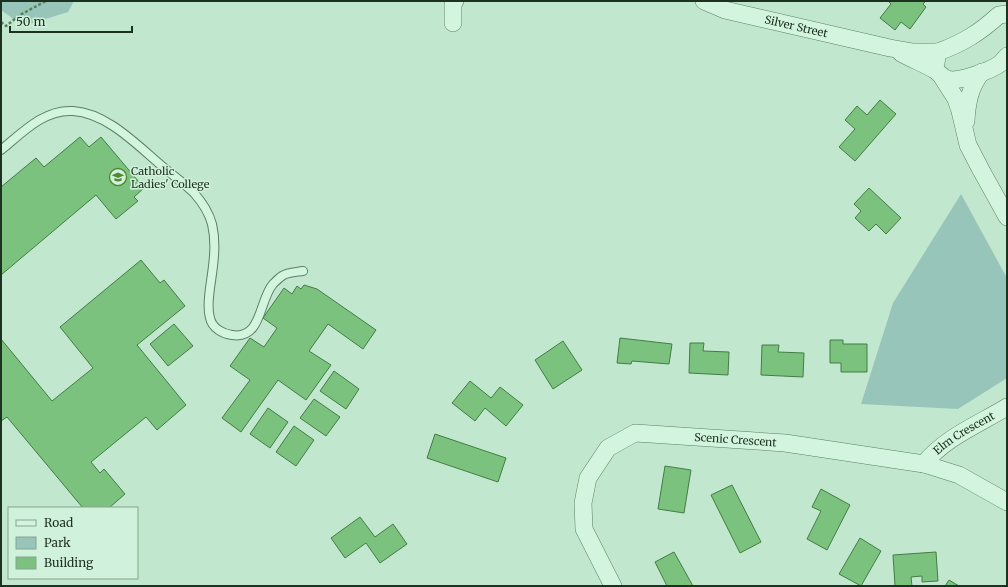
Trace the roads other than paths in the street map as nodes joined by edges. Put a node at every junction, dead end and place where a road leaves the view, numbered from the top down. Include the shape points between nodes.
1 (455, 1) edge
2 (704, 1) edge
3 (1004, 10) edge
4 (452, 23) dead end
5 (890, 48) junction
6 (938, 52) junction
7 (1005, 61) edge
8 (982, 72) junction
9 (939, 74) junction
10 (965, 132) junction
11 (1, 150) edge
12 (1007, 217) edge
13 (303, 271) dead end
14 (1007, 407) edge
15 (924, 464) junction
16 (1007, 502) edge
17 (613, 586) edge

1 - 4 street
2 - 5 street, Silver Street via 725,10
3 - 6 street via 966,41
5 - 6 street, Silver Street via 913,52
5 - 9 street, Silver Street
6 - 9 street
7 - 8 street
8 - 9 street via 949,80
8 - 10 street via 971,90
9 - 10 street via 956,99
10 - 12 street via 968,145
11 - 13 lane via 33,123 58,112 86,113 123,133 194,193 205,207 214,242 210,318 214,327 223,333 243,335 252,330 273,284 284,274
14 - 15 street, Elm Crescent via 950,440
15 - 16 street, Scenic Crescent via 959,475
15 - 17 street, Scenic Crescent via 785,443 635,433 608,448 588,478 583,503 584,529

